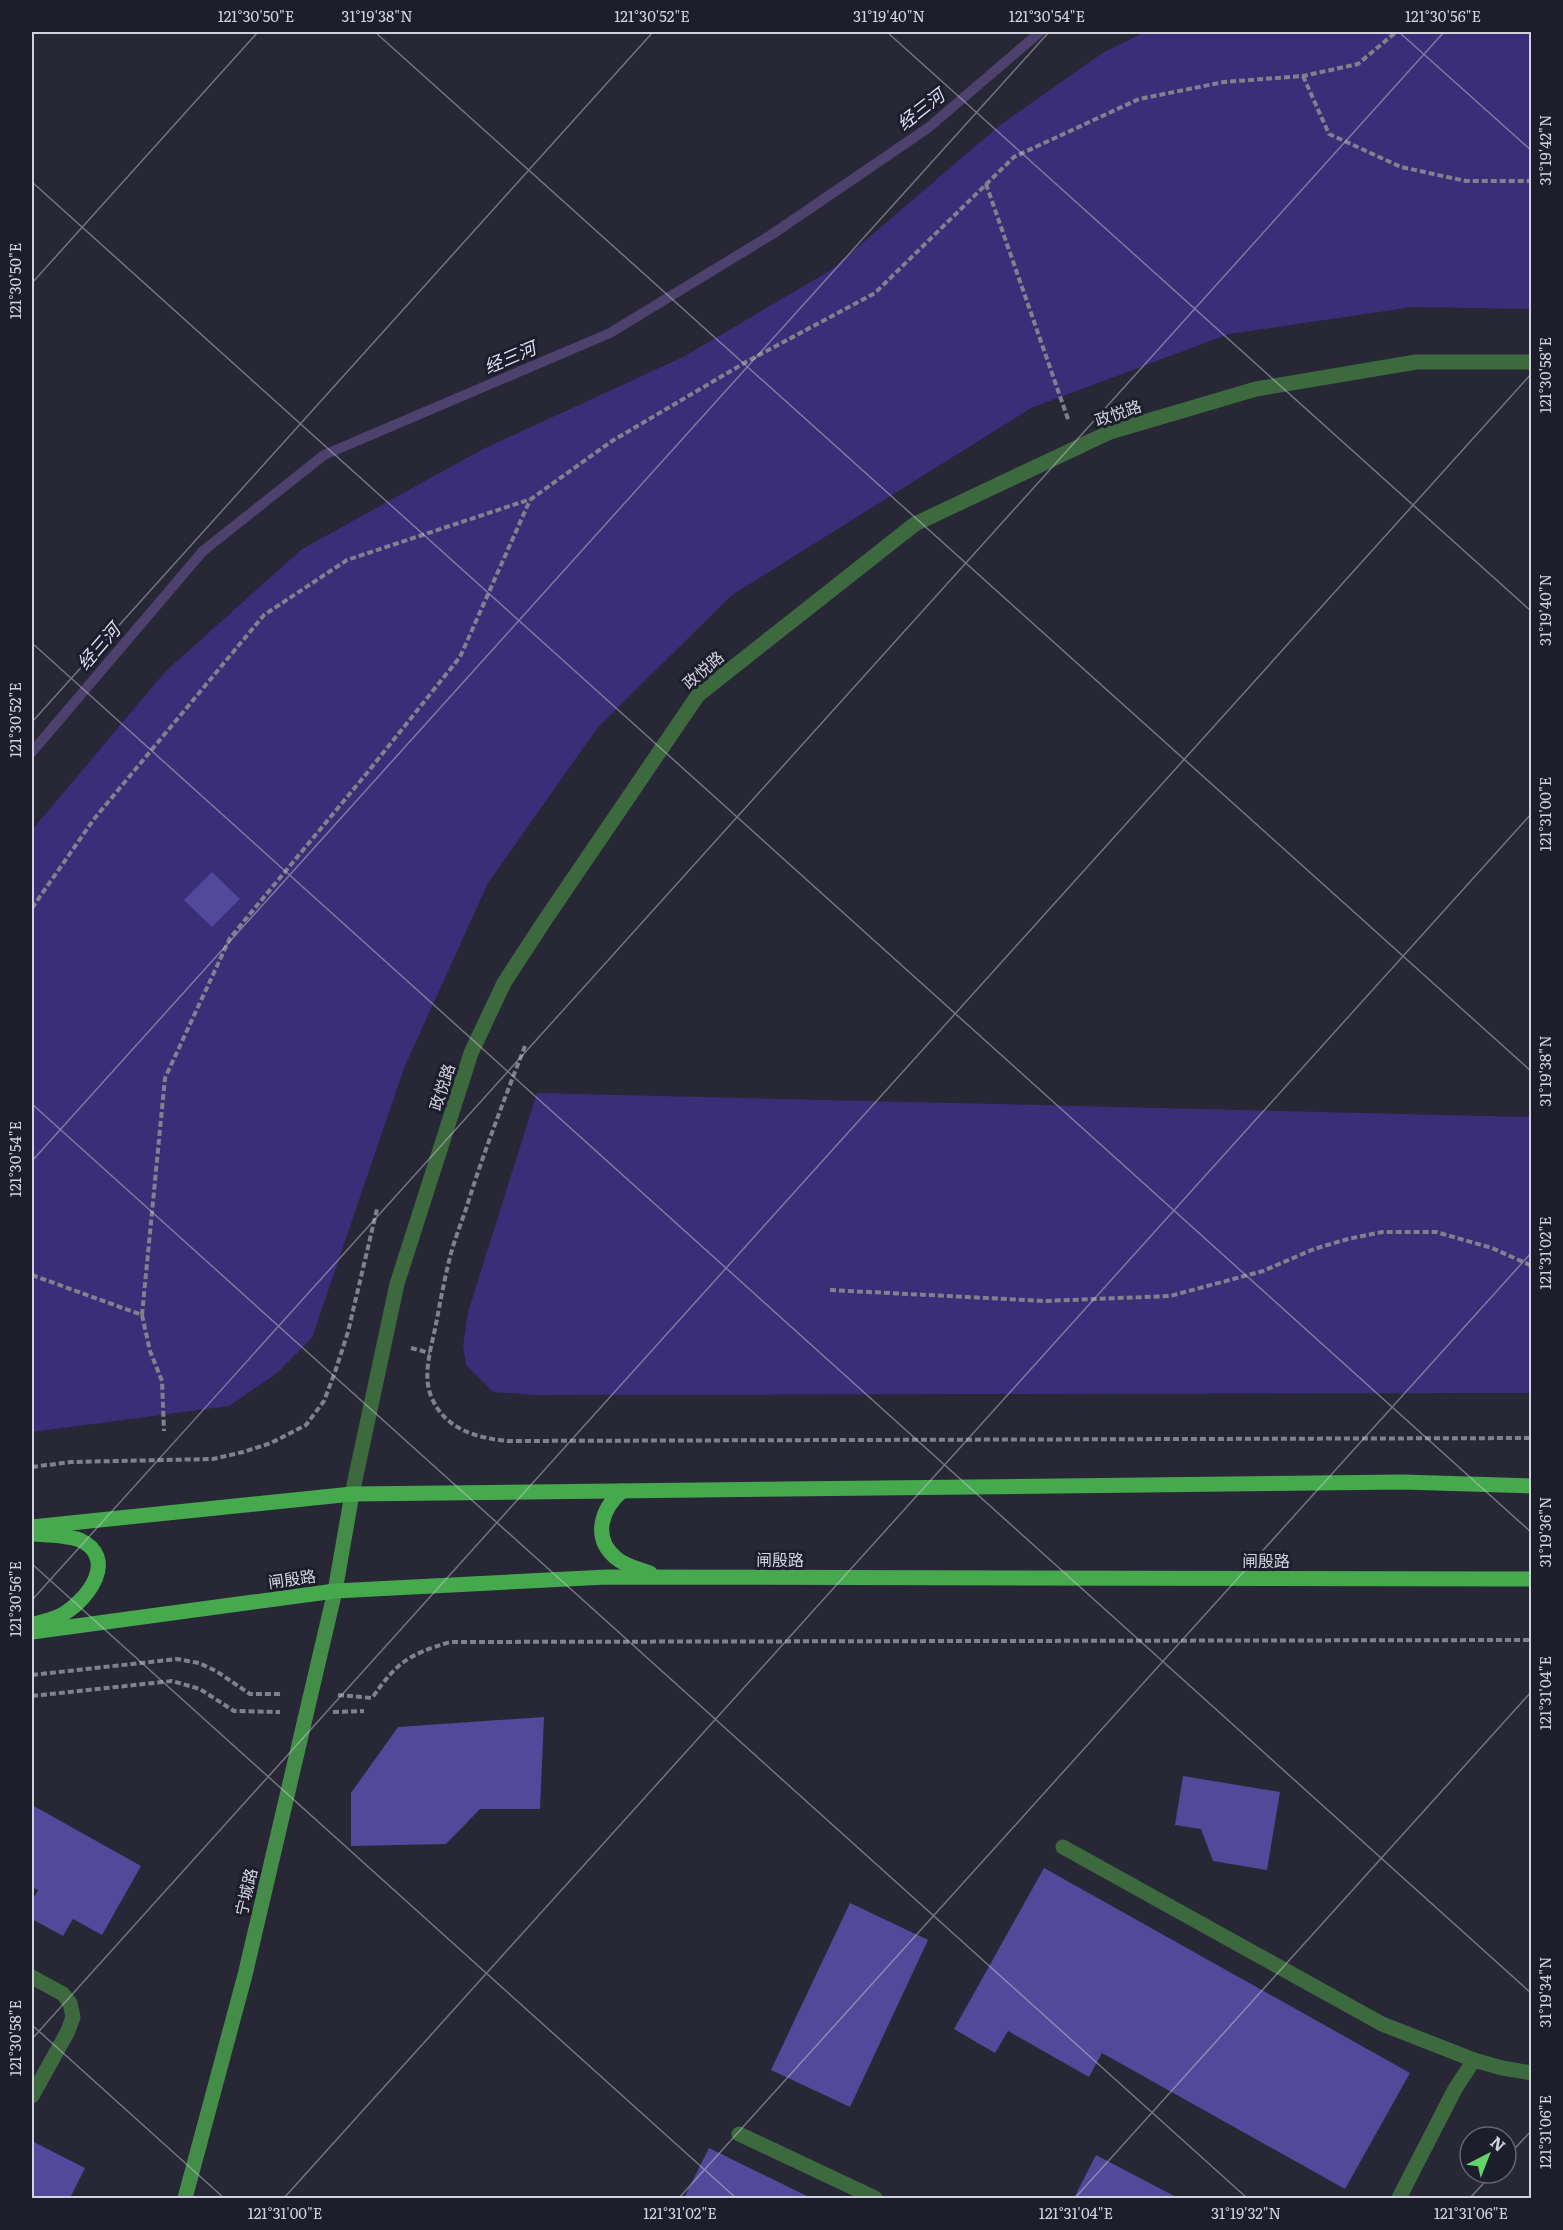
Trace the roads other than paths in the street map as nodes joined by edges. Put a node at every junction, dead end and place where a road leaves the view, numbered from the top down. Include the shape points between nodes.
1 (1532, 362) edge
2 (1532, 1486) edge
3 (622, 1491) junction
4 (352, 1494) junction
5 (32, 1527) edge
6 (32, 1534) edge
7 (664, 1578) junction
8 (1532, 1579) edge
9 (335, 1592) junction
10 (32, 1625) edge
11 (32, 1632) edge
12 (1063, 1847) dead end
13 (32, 1977) edge
14 (1474, 2060) junction
15 (1532, 2073) edge
16 (32, 2096) edge
17 (739, 2134) dead end
18 (185, 2199) edge
19 (875, 2199) edge
20 (1398, 2199) edge

1 - 4 street, 政悦路 via 1416,362 1256,389 1110,432 915,524 698,695 504,983 471,1053 397,1284
2 - 3 main road via 1403,1482
3 - 4 main road
3 - 7 main road via 610,1501 604,1517 601,1533 606,1546 617,1559
4 - 5 main road
4 - 9 street, 宁城路
6 - 10 main road via 79,1540 95,1551 99,1564 80,1603 63,1615
7 - 8 main road, 闸殷路
7 - 9 main road, 闸殷路 via 607,1577
9 - 11 main road, 闸殷路
9 - 18 street, 宁城路 via 245,1975
12 - 14 street via 1382,2024
13 - 16 street via 63,1994 73,2017
14 - 15 street
14 - 20 street
17 - 19 street

